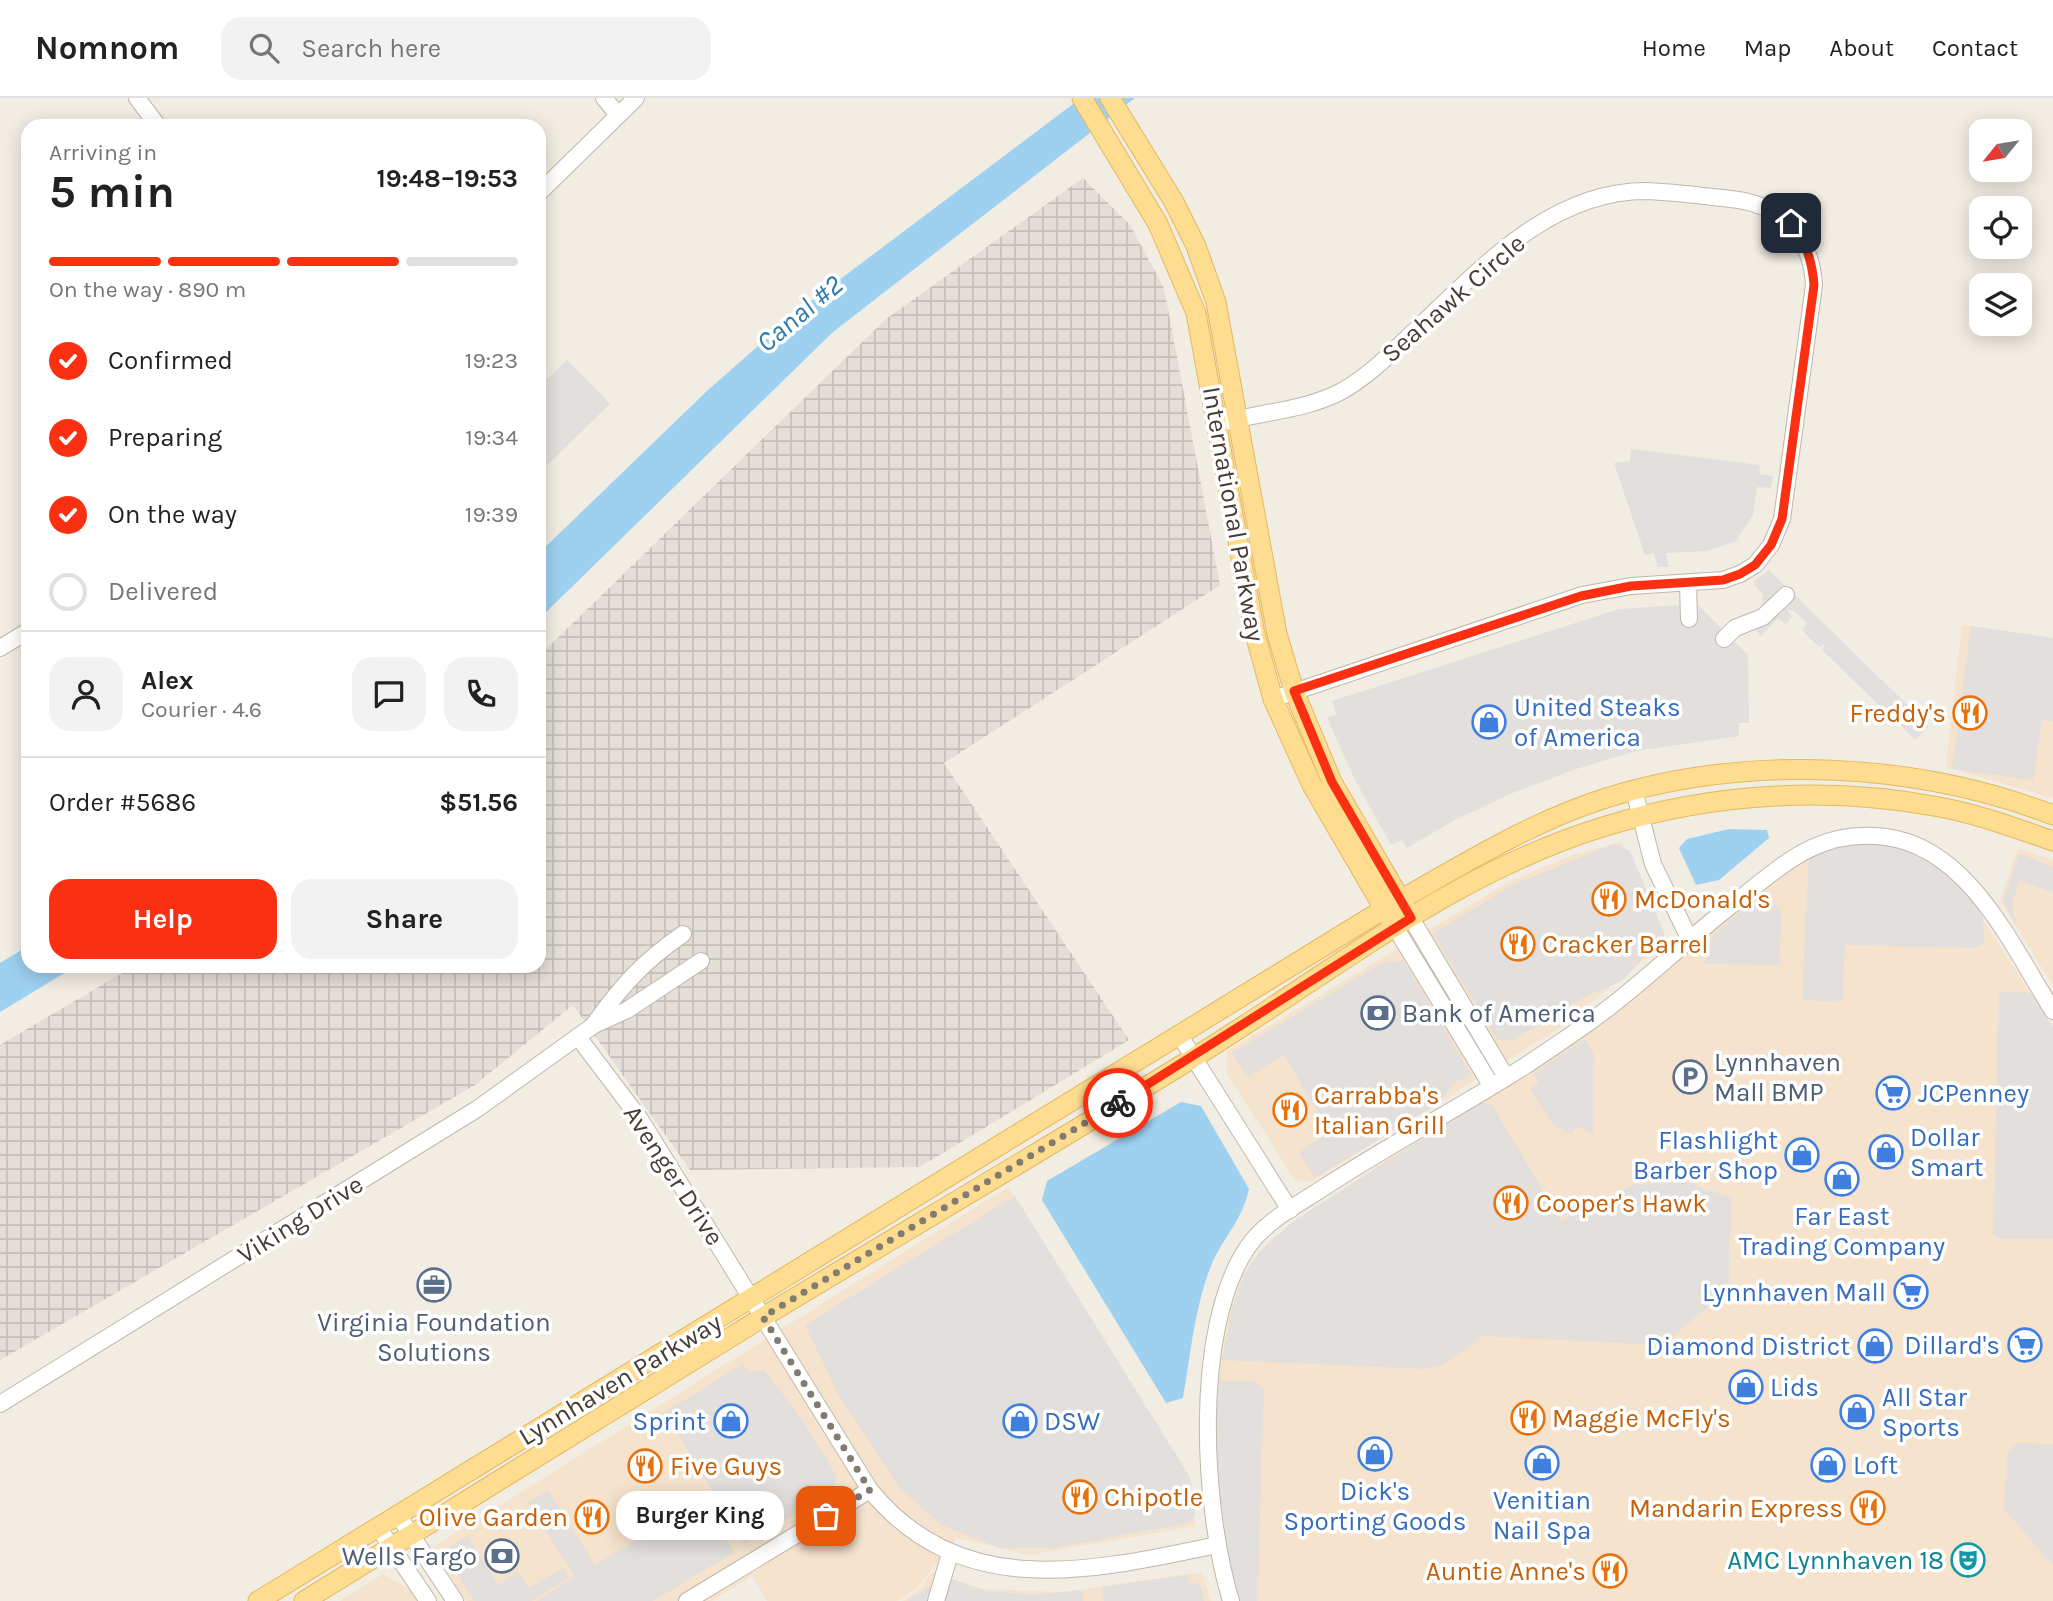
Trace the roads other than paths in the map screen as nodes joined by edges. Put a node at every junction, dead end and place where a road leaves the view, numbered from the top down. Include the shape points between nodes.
1 (137, 98) edge
2 (604, 98) edge
3 (636, 98) edge
4 (1082, 98) edge
5 (1110, 98) edge
6 (618, 116) junction
7 (153, 119) edge
8 (546, 186) edge
9 (1240, 418) junction
10 (1218, 424) junction
11 (1688, 583) junction
12 (1786, 595) dead end
13 (1689, 619) dead end
14 (21, 634) edge
15 (1724, 639) dead end
16 (2, 643) edge
17 (1294, 691) junction
18 (1273, 699) junction
19 (1634, 790) junction
20 (2053, 815) edge
21 (1639, 818) junction
22 (2053, 841) edge
23 (1392, 905) junction
24 (1403, 922) junction
25 (683, 934) dead end
26 (1689, 938) junction
27 (701, 961) dead end
28 (2053, 1011) edge
29 (594, 1025) junction
30 (1180, 1036) junction
31 (578, 1037) junction
32 (1196, 1056) junction
33 (1499, 1081) junction
34 (1290, 1210) junction
35 (752, 1299) junction
36 (763, 1317) junction
37 (0, 1404) edge
38 (870, 1490) junction
39 (398, 1515) junction
40 (378, 1527) junction
41 (411, 1535) junction
42 (1217, 1545) junction
43 (390, 1548) junction
44 (949, 1557) junction
45 (258, 1601) edge
46 (304, 1601) edge
47 (428, 1601) edge
48 (455, 1601) edge
49 (687, 1601) edge
50 (936, 1601) edge
51 (1231, 1601) edge

1 - 7 street
2 - 6 street
3 - 6 street
4 - 10 main road, International Parkway via 1158,224 1196,313
5 - 9 main road, International Parkway via 1174,202 1200,257 1216,302
6 - 8 street
9 - 10 street, Seahawk Circle
9 - 11 street, Seahawk Circle via 1340,392 1368,374 1497,253 1570,208 1593,199 1644,191 1744,200 1768,207 1791,223 1803,239 1813,277 1782,519 1771,545 1755,565 1723,580
9 - 17 main road, International Parkway via 1277,635
10 - 18 main road, International Parkway via 1255,634
11 - 13 street
11 - 17 street, Seahawk Circle via 1631,586 1581,596
12 - 15 street via 1763,617 1735,628
14 - 16 street
17 - 18 street, Seahawk Circle
17 - 23 main road, International Parkway
18 - 23 main road, International Parkway via 1312,785
19 - 20 main road, Lynnhaven Parkway via 1735,772 1854,773 1955,786
19 - 21 street
19 - 23 main road, Lynnhaven Parkway via 1556,818 1486,851
21 - 22 main road, Lynnhaven Parkway via 1740,798 1866,797 1943,808
21 - 24 main road, Lynnhaven Parkway via 1549,844
21 - 26 street via 1660,883
23 - 24 main road, International Parkway
23 - 30 main road, Lynnhaven Parkway
24 - 32 main road, Lynnhaven Parkway
24 - 33 street
25 - 29 street, Viking Drive via 624,982
26 - 28 street via 1812,845 1862,836 1894,839 1937,855 1966,878
26 - 33 street via 1613,1005
27 - 29 street, Viking Drive via 627,1010
29 - 31 street, Viking Drive
30 - 32 street
30 - 35 main road, Lynnhaven Parkway
31 - 35 street, Avenger Drive via 640,1119
31 - 37 street, Viking Drive via 477,1110
32 - 34 street
32 - 36 main road, Lynnhaven Parkway
33 - 34 street
34 - 42 street via 1248,1246 1220,1319 1208,1476
35 - 36 street, Avenger Drive
35 - 39 main road, Lynnhaven Parkway
36 - 38 street, Avenger Drive
36 - 41 main road, Lynnhaven Parkway
38 - 44 street, Avenger Drive via 899,1524
38 - 49 street
39 - 40 main road, Lynnhaven Parkway
39 - 41 street
40 - 43 street
40 - 45 main road, Lynnhaven Parkway
41 - 43 main road, Lynnhaven Parkway
41 - 48 street
42 - 44 street, Avenger Drive via 1048,1574 1004,1574
42 - 51 street
43 - 46 main road, Lynnhaven Parkway
43 - 47 street
44 - 50 street

